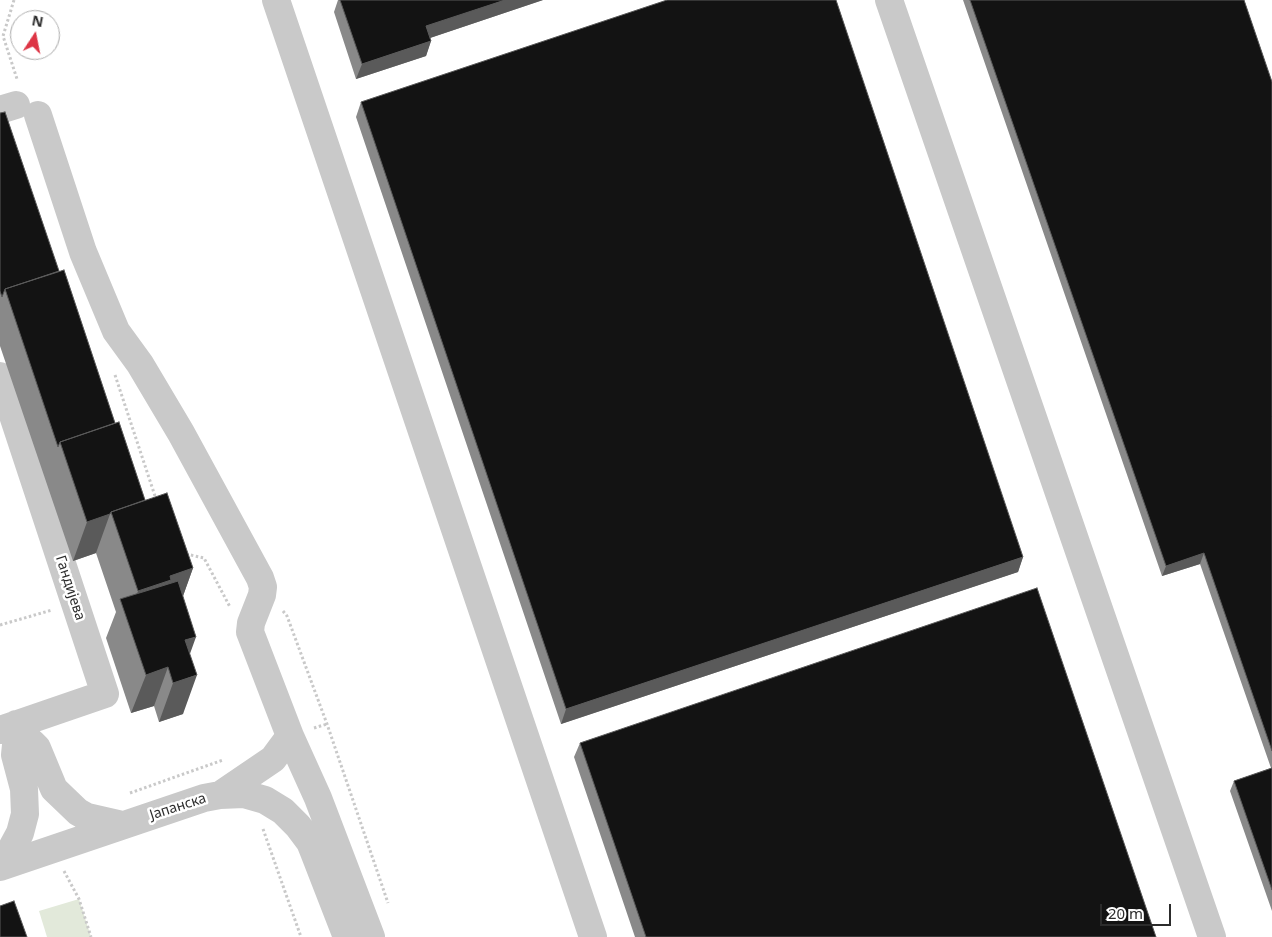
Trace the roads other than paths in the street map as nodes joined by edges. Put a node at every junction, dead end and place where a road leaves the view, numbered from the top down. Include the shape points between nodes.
1 (276, 0) edge
2 (889, 0) edge
3 (18, 110) edge
4 (0, 376) edge
5 (12, 731) edge
6 (290, 736) junction
7 (220, 794) junction
8 (123, 825) junction
9 (325, 858) junction
10 (1, 866) edge
11 (347, 937) edge
12 (371, 937) edge
13 (593, 937) edge
14 (1212, 937) edge

1 - 13 street
2 - 14 street
3 - 6 street via 116,331 140,364 181,433 260,578 262,595 250,632
4 - 5 street, Гандијева via 105,694
5 - 8 street via 38,748 54,789 78,812
5 - 10 street via 26,814
6 - 7 street via 273,759
6 - 9 street via 318,798
7 - 8 street, Јапанска
7 - 9 street, Јапанска via 244,794 265,800 283,811
8 - 10 street, Јапанска
9 - 11 street
9 - 12 street

